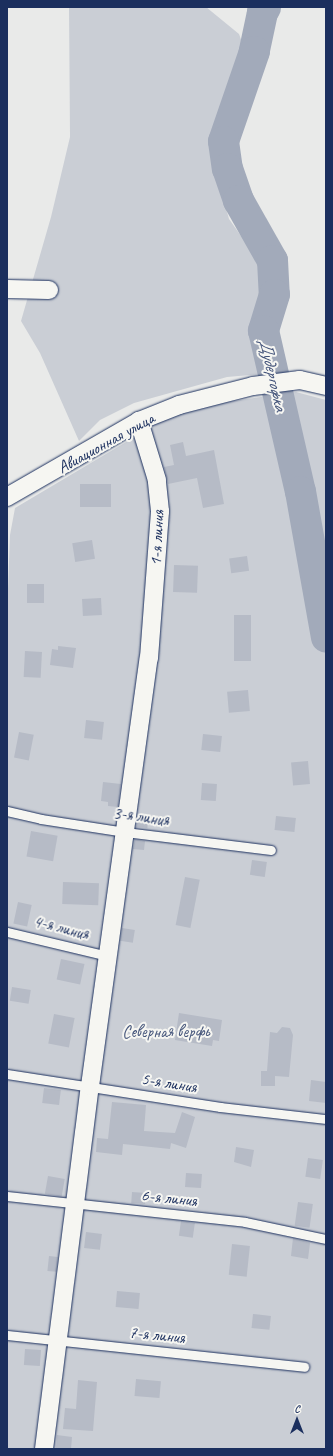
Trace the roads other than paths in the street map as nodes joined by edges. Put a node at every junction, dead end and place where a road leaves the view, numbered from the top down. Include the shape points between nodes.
1 (7, 289) edge
2 (49, 290) dead end
3 (326, 386) edge
4 (139, 420) junction
5 (7, 497) edge
6 (7, 811) edge
7 (125, 832) junction
8 (272, 850) dead end
9 (7, 932) edge
10 (108, 956) junction
11 (7, 1074) edge
12 (90, 1086) junction
13 (326, 1119) edge
14 (7, 1196) edge
15 (75, 1204) junction
16 (326, 1239) edge
17 (7, 1334) edge
18 (58, 1340) junction
19 (304, 1367) dead end
20 (44, 1449) edge

1 - 2 street
3 - 4 street, Авиационная улица via 300,380 240,388 179,405
4 - 5 street, Авиационная улица
4 - 7 street, 1-я линия via 157,480 160,511 149,658
6 - 7 lane, 3-я линия
7 - 8 lane, 3-я линия
7 - 10 street, 1-я линия
9 - 10 lane, 4-я линия
10 - 12 street, 1-я линия
11 - 12 lane, 5-я линия
12 - 13 lane, 5-я линия via 220,1107
12 - 15 street, 1-я линия
14 - 15 lane, 6-я линия
15 - 16 lane, 6-я линия via 246,1222
15 - 18 street, 1-я линия
17 - 18 lane, 7-я линия
18 - 19 lane, 7-я линия
18 - 20 street, 1-я линия

